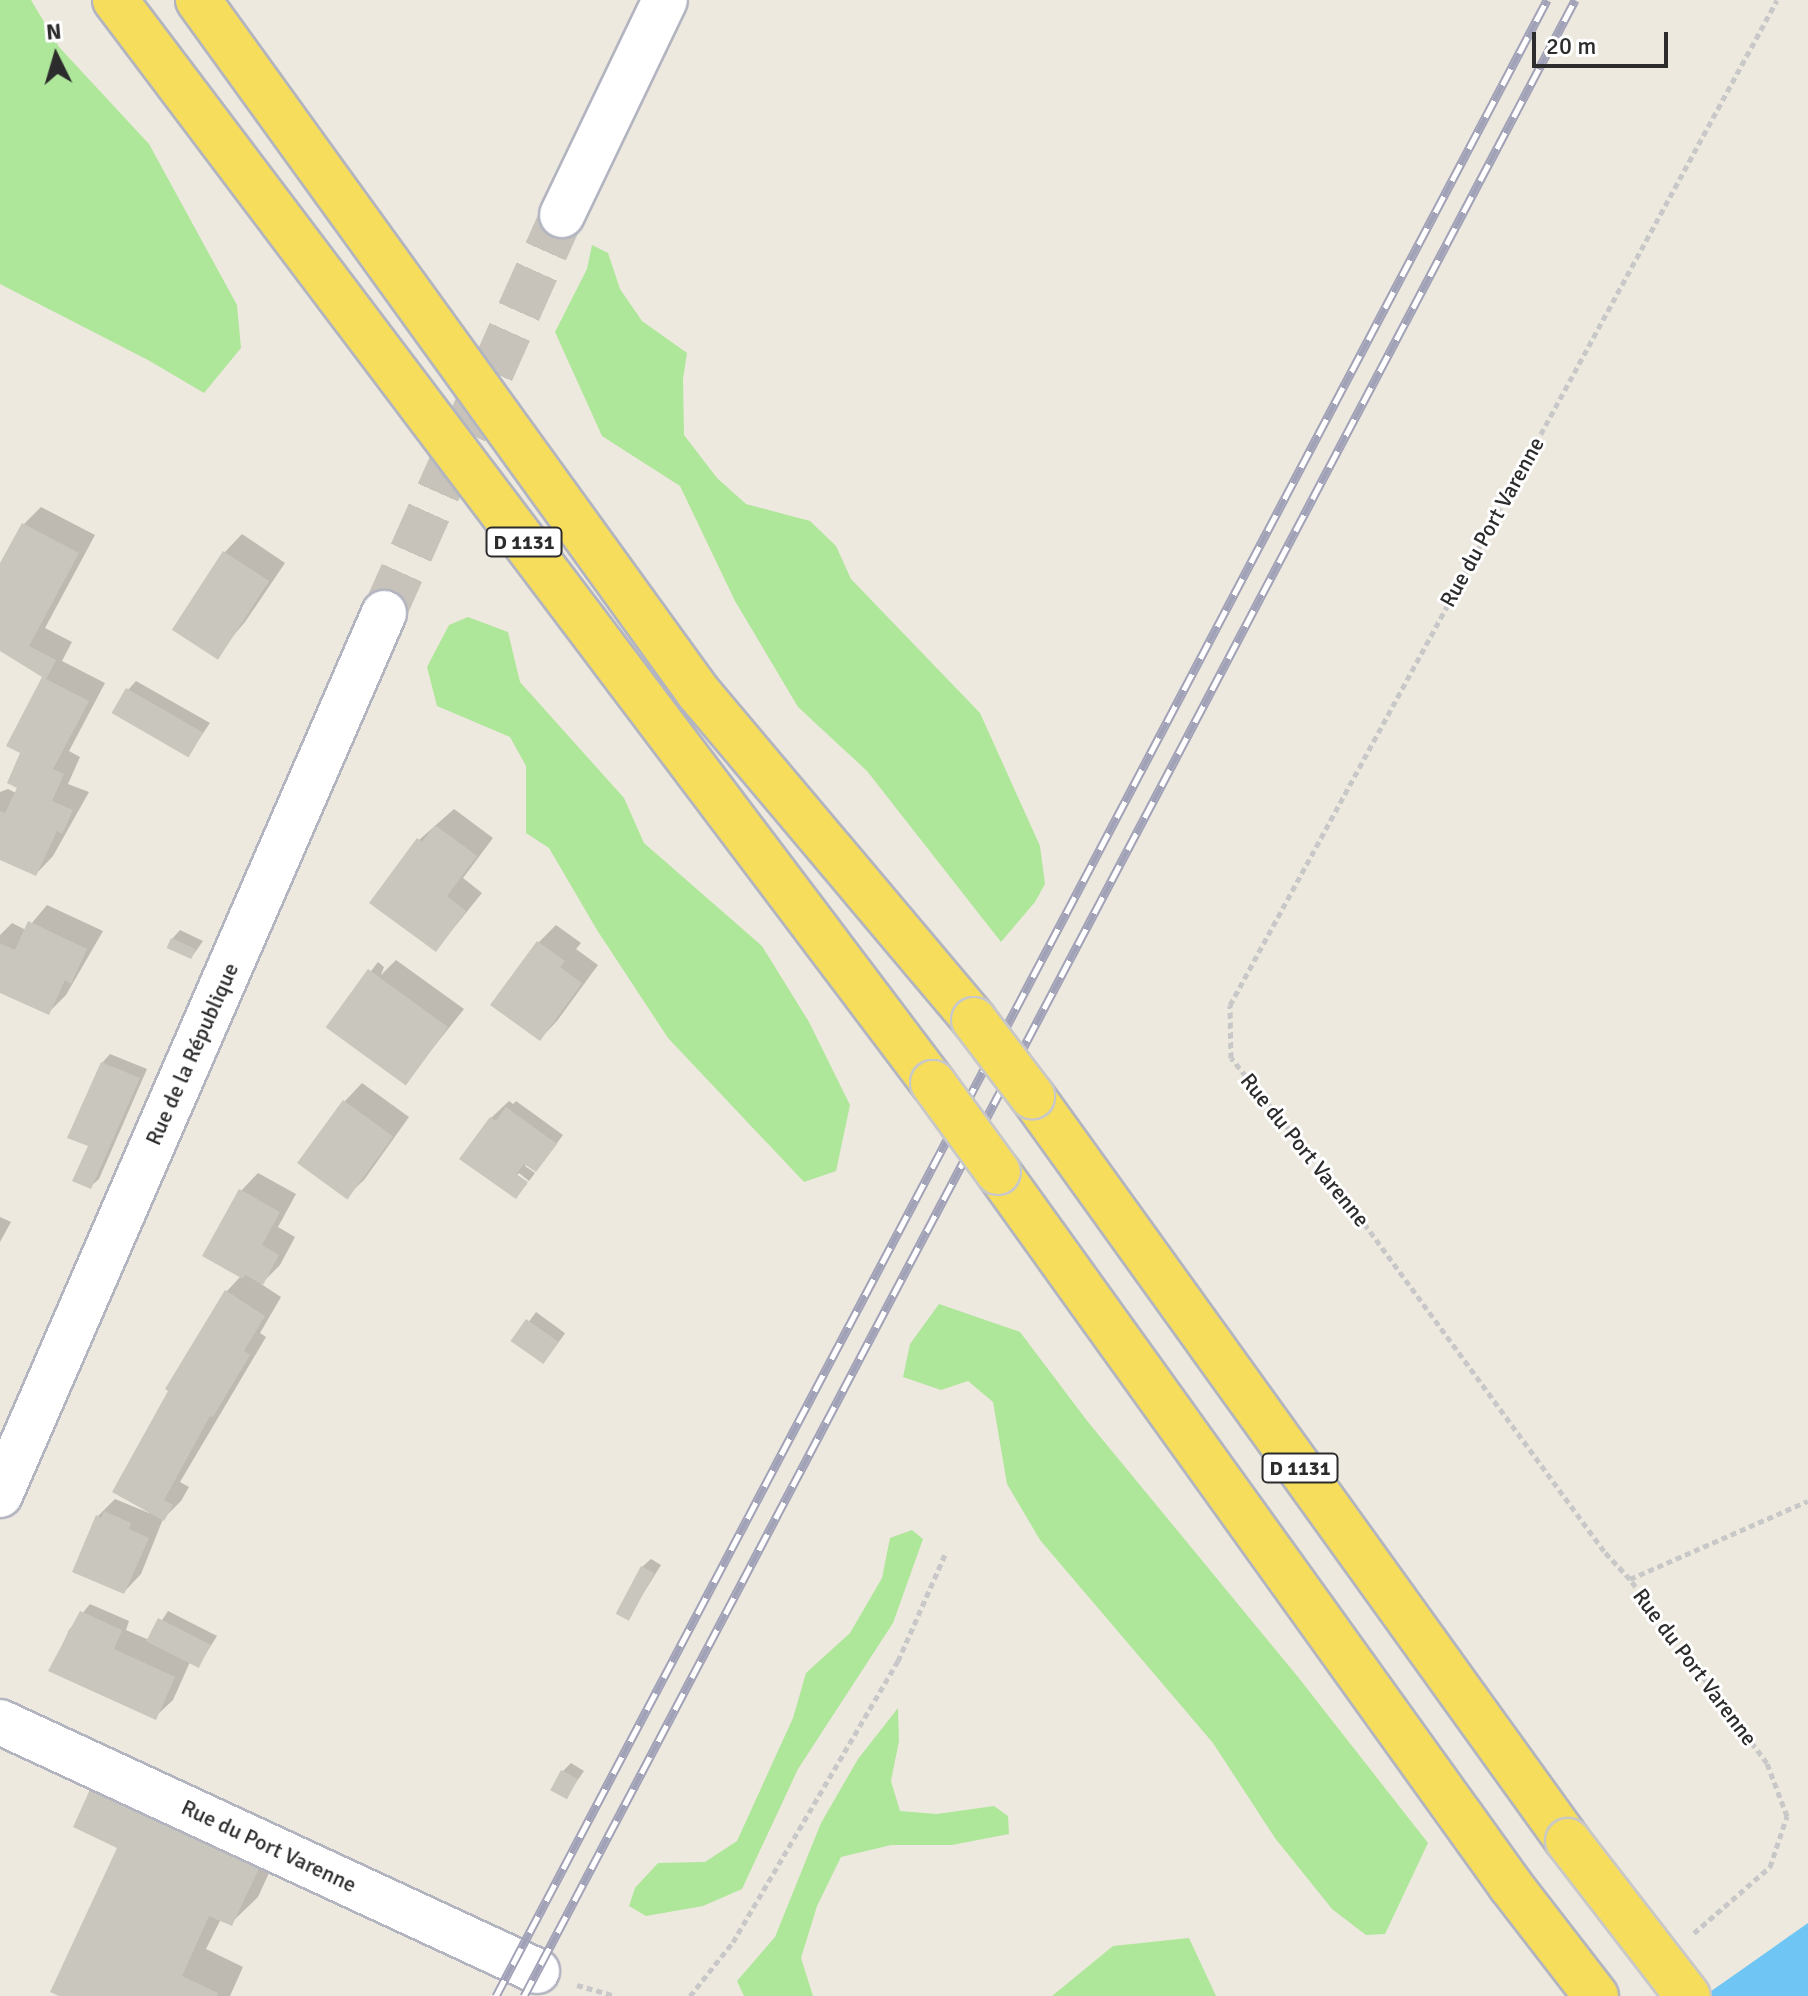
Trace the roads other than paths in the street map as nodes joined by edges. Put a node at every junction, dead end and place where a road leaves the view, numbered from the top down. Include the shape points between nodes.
1 (115, 0) edge
2 (198, 0) edge
3 (665, 0) edge
4 (562, 215) tunnel mouth
5 (384, 613) tunnel mouth
6 (0, 1495) edge
7 (0, 1722) edge
8 (537, 1971) dead end
9 (1596, 1996) edge
10 (1688, 1996) edge

1 - 9 main road, D 1131, bridge via 933,1083 1511,1886
2 - 10 main road, D 1131, bridge via 698,692 1032,1096 1568,1841
3 - 4 street
5 - 6 street, Rue de la République
7 - 8 street, Rue du Port Varenne

